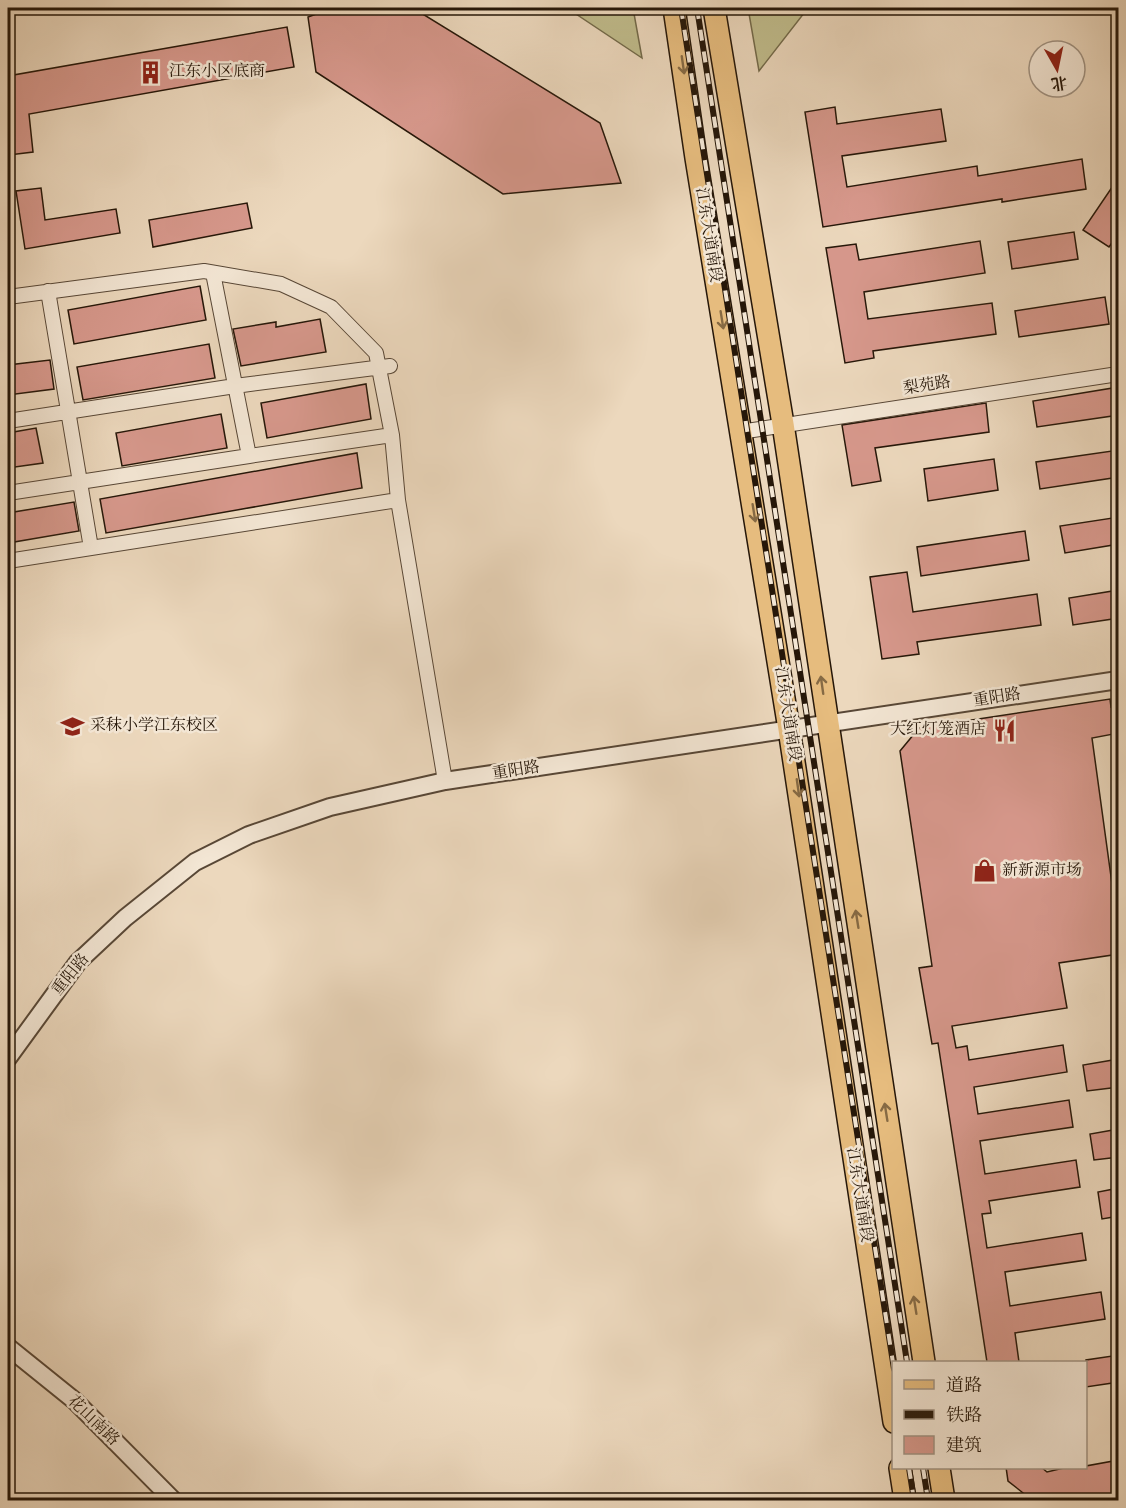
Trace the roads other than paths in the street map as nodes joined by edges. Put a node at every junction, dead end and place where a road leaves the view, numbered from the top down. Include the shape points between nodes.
1 (674, 8) edge
2 (714, 8) edge
3 (213, 273) junction
4 (48, 291) junction
5 (8, 297) edge
6 (384, 367) junction
7 (1119, 374) edge
8 (235, 386) junction
9 (68, 412) junction
10 (8, 421) edge
11 (783, 424) junction
12 (740, 432) junction
13 (393, 435) junction
14 (249, 456) junction
15 (80, 483) junction
16 (8, 493) edge
17 (398, 500) junction
18 (91, 548) junction
19 (8, 561) edge
20 (1119, 680) edge
21 (827, 723) junction
22 (789, 729) junction
23 (445, 781) junction
24 (8, 1058) edge
25 (8, 1347) edge
26 (924, 1361) edge
27 (892, 1409) edge
28 (900, 1469) edge
29 (939, 1469) edge
30 (173, 1500) edge
31 (905, 1500) edge
32 (944, 1500) edge

1 -> 12 main road, 江东大道南段
2 - 11 main road
3 - 4 street
3 - 6 street via 281,284 331,307 376,353
3 - 8 street
4 - 5 street
4 - 9 street
6 - 8 street
6 - 13 street
7 - 11 street, 梨苑路
8 - 9 street
8 - 14 street
9 - 10 street
9 - 15 street
11 - 12 street, 梨苑路
21 -> 11 main road
12 -> 22 main road, 江东大道南段
13 - 14 street
13 - 17 street
14 - 15 street
15 - 16 street
15 - 18 street
17 - 18 street
17 - 23 street
18 - 19 street
20 - 21 street, 重阳路
21 - 22 street, 重阳路
26 -> 21 main road
22 - 23 street, 重阳路
22 -> 27 main road, 江东大道南段
23 - 24 street, 重阳路 via 330,807 249,835 195,862 78,962
25 - 30 street, 花山南路 via 75,1401
28 - 31 main road
29 - 32 main road

